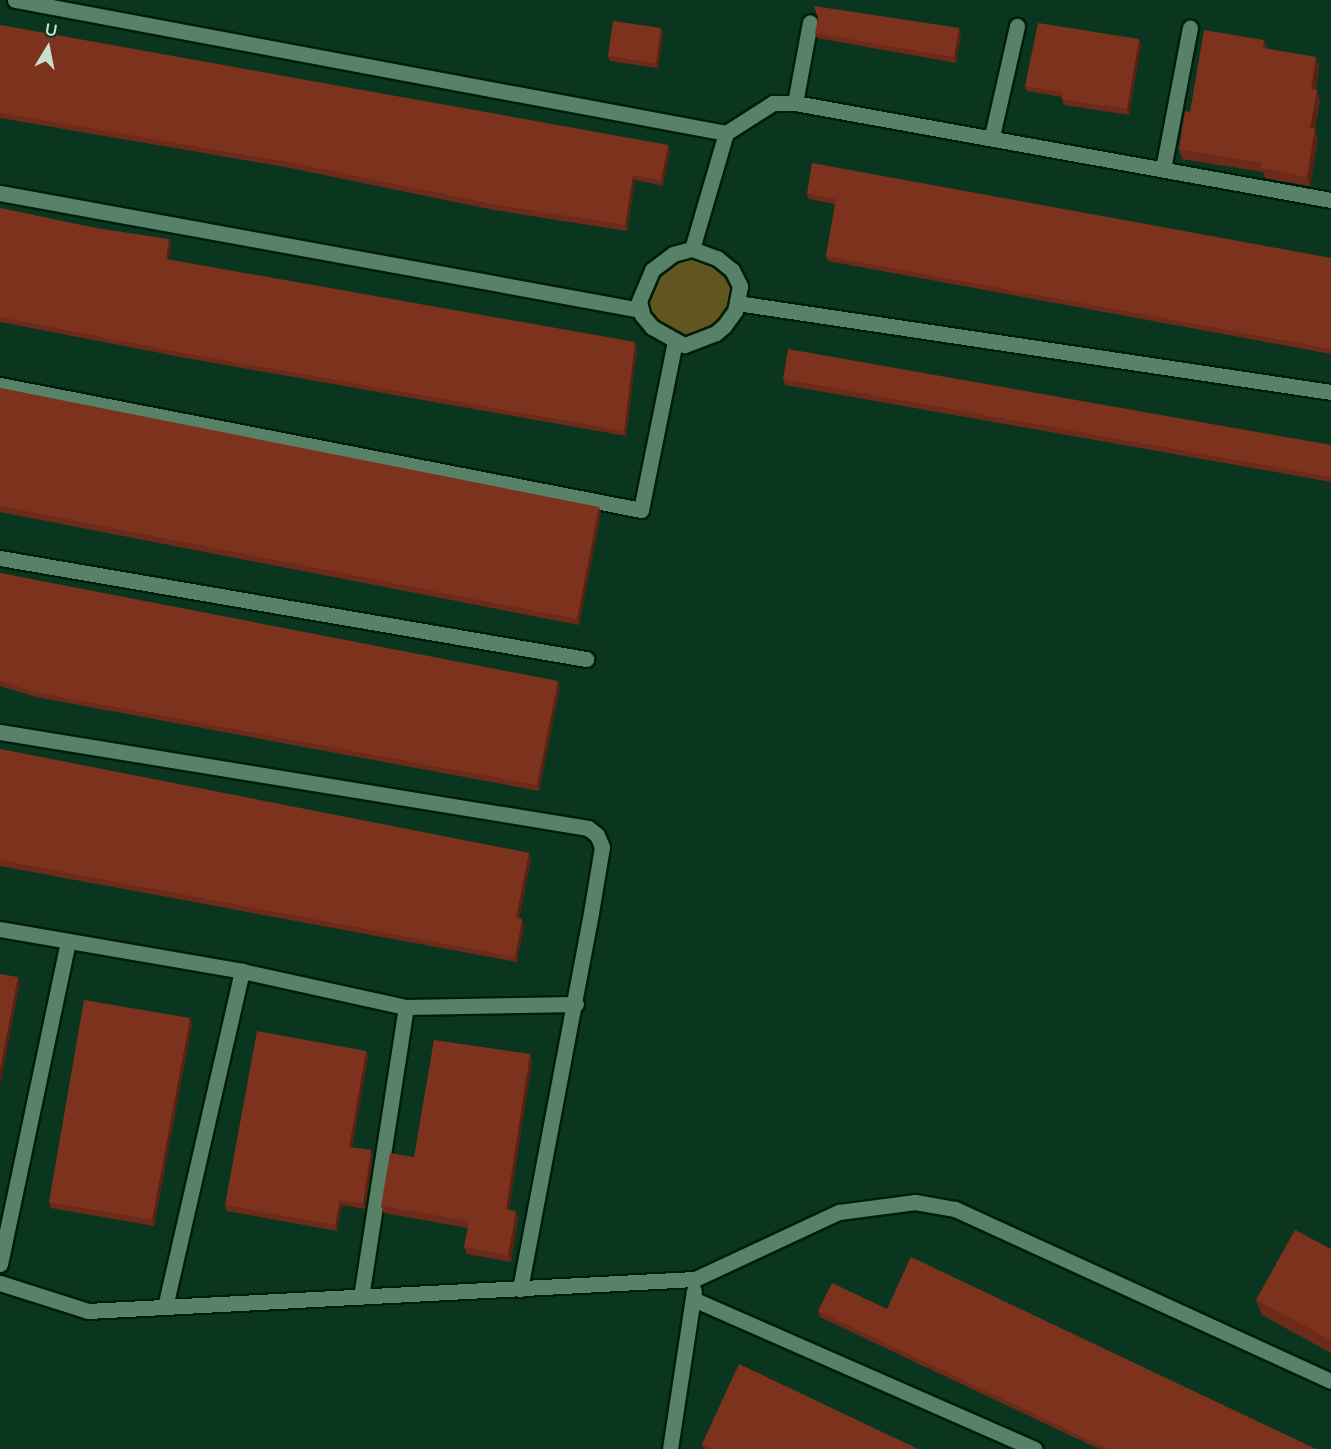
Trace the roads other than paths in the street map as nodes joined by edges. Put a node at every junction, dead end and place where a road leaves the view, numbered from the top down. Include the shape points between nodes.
1 (15, 0) edge
2 (810, 22) dead end
3 (1017, 26) dead end
4 (1190, 28) dead end
5 (795, 103) junction
6 (726, 133) junction
7 (992, 136) junction
8 (1163, 169) junction
9 (0, 193) edge
10 (1331, 200) edge
11 (692, 249) junction
12 (737, 303) junction
13 (641, 310) junction
14 (675, 341) junction
15 (0, 385) edge
16 (1331, 392) edge
17 (0, 558) edge
18 (586, 659) dead end
19 (0, 732) edge
20 (0, 929) edge
21 (68, 942) junction
22 (242, 971) junction
23 (576, 1004) junction
24 (406, 1007) junction
25 (0, 1264) edge
26 (695, 1279) junction
27 (0, 1283) edge
28 (520, 1288) junction
29 (362, 1297) junction
30 (693, 1299) junction
31 (165, 1307) junction
32 (1331, 1381) edge
33 (670, 1449) edge
34 (1034, 1449) edge

1 - 6 street
2 - 5 street
3 - 7 street
4 - 8 street
5 - 6 street via 773,103
5 - 7 street
6 - 11 street
7 - 8 street
8 - 10 street
9 - 13 street
11 - 12 street via 717,258 732,270 740,286
11 - 13 street via 673,254 652,270 640,293
12 - 14 street via 731,319 716,333 684,345
12 - 16 street
13 - 14 street via 652,327
14 - 15 street via 641,510
17 - 18 street
19 - 23 street via 588,828 602,847
20 - 21 street
21 - 22 street
21 - 25 street
22 - 24 street
22 - 31 street
23 - 24 street
23 - 28 street
24 - 29 street
26 - 28 street
26 - 30 street
26 - 32 street via 839,1212 915,1202 955,1209
27 - 31 street via 87,1311
28 - 29 street
29 - 31 street
30 - 33 street
30 - 34 street

